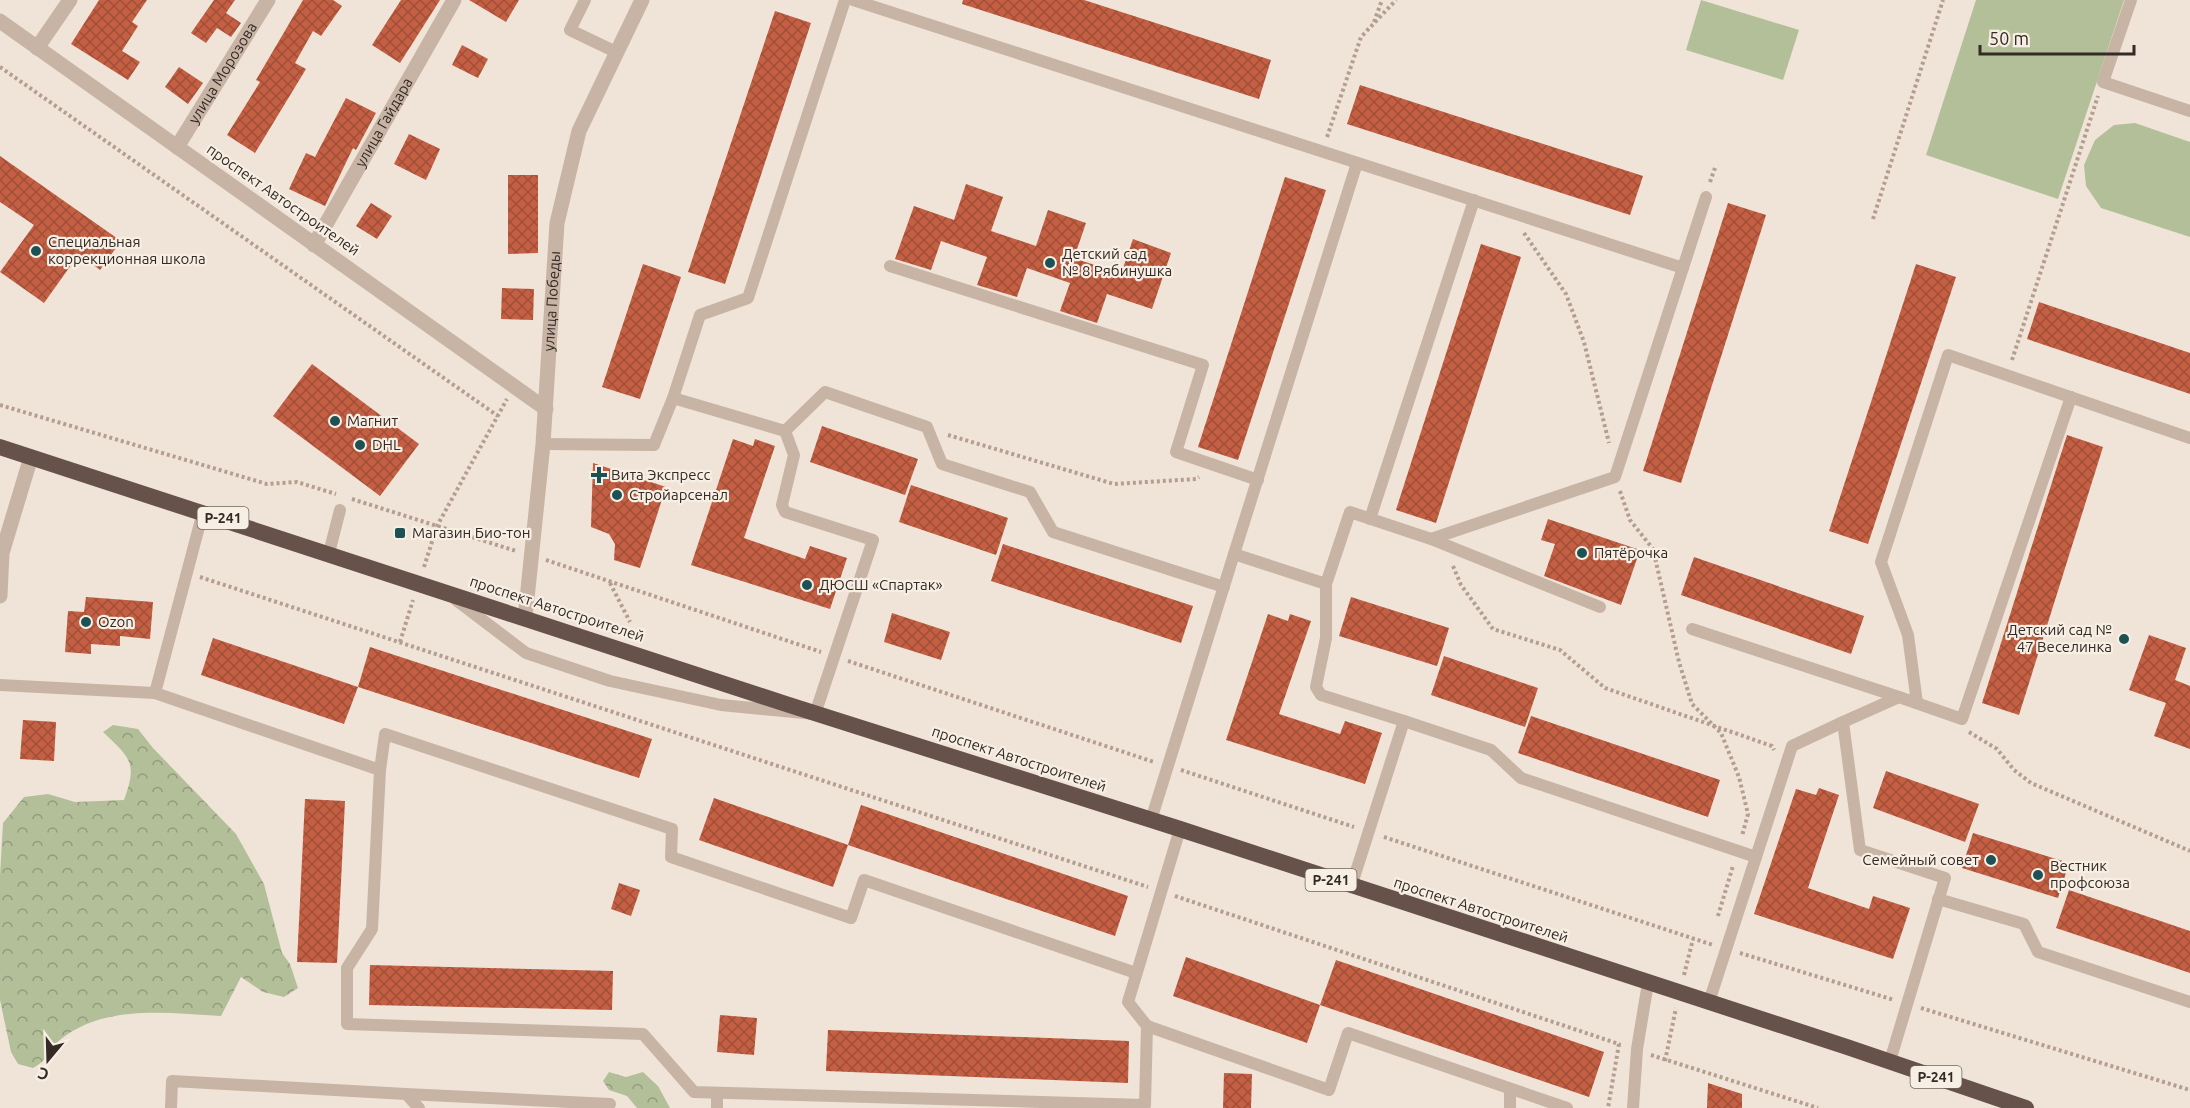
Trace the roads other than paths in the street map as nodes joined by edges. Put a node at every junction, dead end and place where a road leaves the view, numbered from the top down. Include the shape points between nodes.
1 (70, 0) edge
2 (268, 0) edge
3 (454, 0) edge
4 (585, 0) edge
5 (642, 0) edge
6 (845, 0) edge
7 (853, 0) edge
8 (2131, 0) edge
9 (0, 21) edge
10 (37, 48) junction
11 (616, 52) junction
12 (2190, 111) edge
13 (177, 147) junction
14 (1357, 163) junction
15 (1706, 197) dead end
16 (1474, 200) junction
17 (314, 245) junction
18 (890, 266) dead end
19 (1683, 268) junction
20 (2071, 397) junction
21 (673, 398) junction
22 (546, 409) junction
23 (785, 431) junction
24 (2190, 438) edge
25 (543, 444) junction
26 (0, 447) edge
27 (31, 457) junction
28 (1258, 480) junction
29 (340, 510) dead end
30 (203, 512) junction
31 (1370, 519) junction
32 (1437, 541) junction
33 (329, 553) junction
34 (1234, 554) junction
35 (1326, 584) junction
36 (1224, 587) junction
37 (445, 591) junction
38 (0, 596) edge
39 (1600, 607) dead end
40 (525, 618) junction
41 (1692, 629) dead end
42 (0, 685) edge
43 (155, 693) junction
44 (1899, 697) junction
45 (1917, 703) junction
46 (815, 714) junction
47 (1404, 721) junction
48 (1844, 722) junction
49 (380, 770) junction
50 (1151, 820) junction
51 (1180, 829) junction
52 (1746, 854) junction
53 (1351, 886) junction
54 (1938, 899) junction
55 (1136, 973) junction
56 (1648, 983) junction
57 (1709, 1002) junction
58 (2190, 1002) edge
59 (1147, 1026) junction
60 (1890, 1061) junction
61 (1510, 1090) junction
62 (717, 1093) junction
63 (406, 1094) junction
64 (511, 1104) edge
65 (610, 1104) dead end
66 (171, 1108) edge
67 (419, 1108) edge
68 (717, 1108) edge
69 (1510, 1108) edge
70 (1567, 1108) edge
71 (1633, 1108) edge
72 (2026, 1108) edge

1 - 10 street
2 - 13 street, улица Морозова
3 - 17 street, улица Гайдара
4 - 11 lane via 570,30
5 - 11 street, улица Победы
6 - 21 lane via 748,298 700,315
7 - 14 lane
8 - 12 lane via 2103,82
9 - 10 street, проспект Автостроителей
10 - 13 street, проспект Автостроителей
11 - 22 street, улица Победы via 579,131 557,223
13 - 17 street, проспект Автостроителей
14 - 16 lane
14 - 28 lane
15 - 19 lane
16 - 19 lane
16 - 31 lane
17 - 22 street, проспект Автостроителей
18 - 28 lane via 1203,365 1176,452
19 - 32 lane via 1615,477
20 - 24 lane
20 - 45 lane via 1962,719
20 - 45 lane via 1948,355 1881,562 1908,635
21 - 23 lane
21 - 25 lane via 654,445
22 - 25 street, улица Победы
23 - 36 lane via 825,392 927,427 942,464 1030,492 1053,532
23 - 46 lane via 794,455 782,505 785,512 873,540
25 - 40 street, улица Победы
26 - 27 highway, проспект Автостроителей / Р-241
27 - 30 highway, проспект Автостроителей / Р-241
27 - 38 street via 2,553
28 - 34 lane
29 - 33 lane
30 - 33 highway, проспект Автостроителей / Р-241
30 - 43 lane
31 - 32 lane
31 - 35 lane via 1350,513
32 - 39 lane
33 - 37 highway, проспект Автостроителей / Р-241
34 - 35 lane
34 - 36 lane
35 - 47 lane via 1326,638 1316,687 1321,694
36 - 50 lane
37 - 40 highway, проспект Автостроителей / Р-241
37 - 46 lane via 526,653 610,681 722,705
40 - 46 highway, проспект Автостроителей / Р-241
41 - 44 lane
42 - 43 lane
43 - 49 lane
44 - 45 lane
44 - 48 lane
46 - 50 highway, проспект Автостроителей / Р-241
47 - 52 lane via 1491,750 1521,778
47 - 53 lane
48 - 52 lane via 1792,746
48 - 54 lane via 1860,850 1945,878
49 - 55 lane via 385,734 672,829 671,857 851,918 864,880
49 - 62 lane via 372,929 347,968 347,1024 643,1034 694,1092
50 - 51 highway, проспект Автостроителей / Р-241
51 - 53 highway, проспект Автостроителей / Р-241
51 - 55 lane
52 - 57 lane via 1726,949
53 - 56 highway, проспект Автостроителей / Р-241
54 - 58 lane via 2024,924 2038,952
54 - 60 lane
55 - 59 lane via 1128,1002
56 - 57 highway, проспект Автостроителей / Р-241
56 - 71 lane
57 - 60 highway, проспект Автостроителей / Р-241
59 - 61 lane via 1329,1090 1348,1033
59 - 62 lane via 1145,1105
60 - 72 highway, проспект Автостроителей / Р-241
61 - 69 lane
61 - 70 lane
62 - 68 lane
63 - 64 lane
63 - 66 lane via 172,1081
63 - 67 lane
64 - 65 lane

